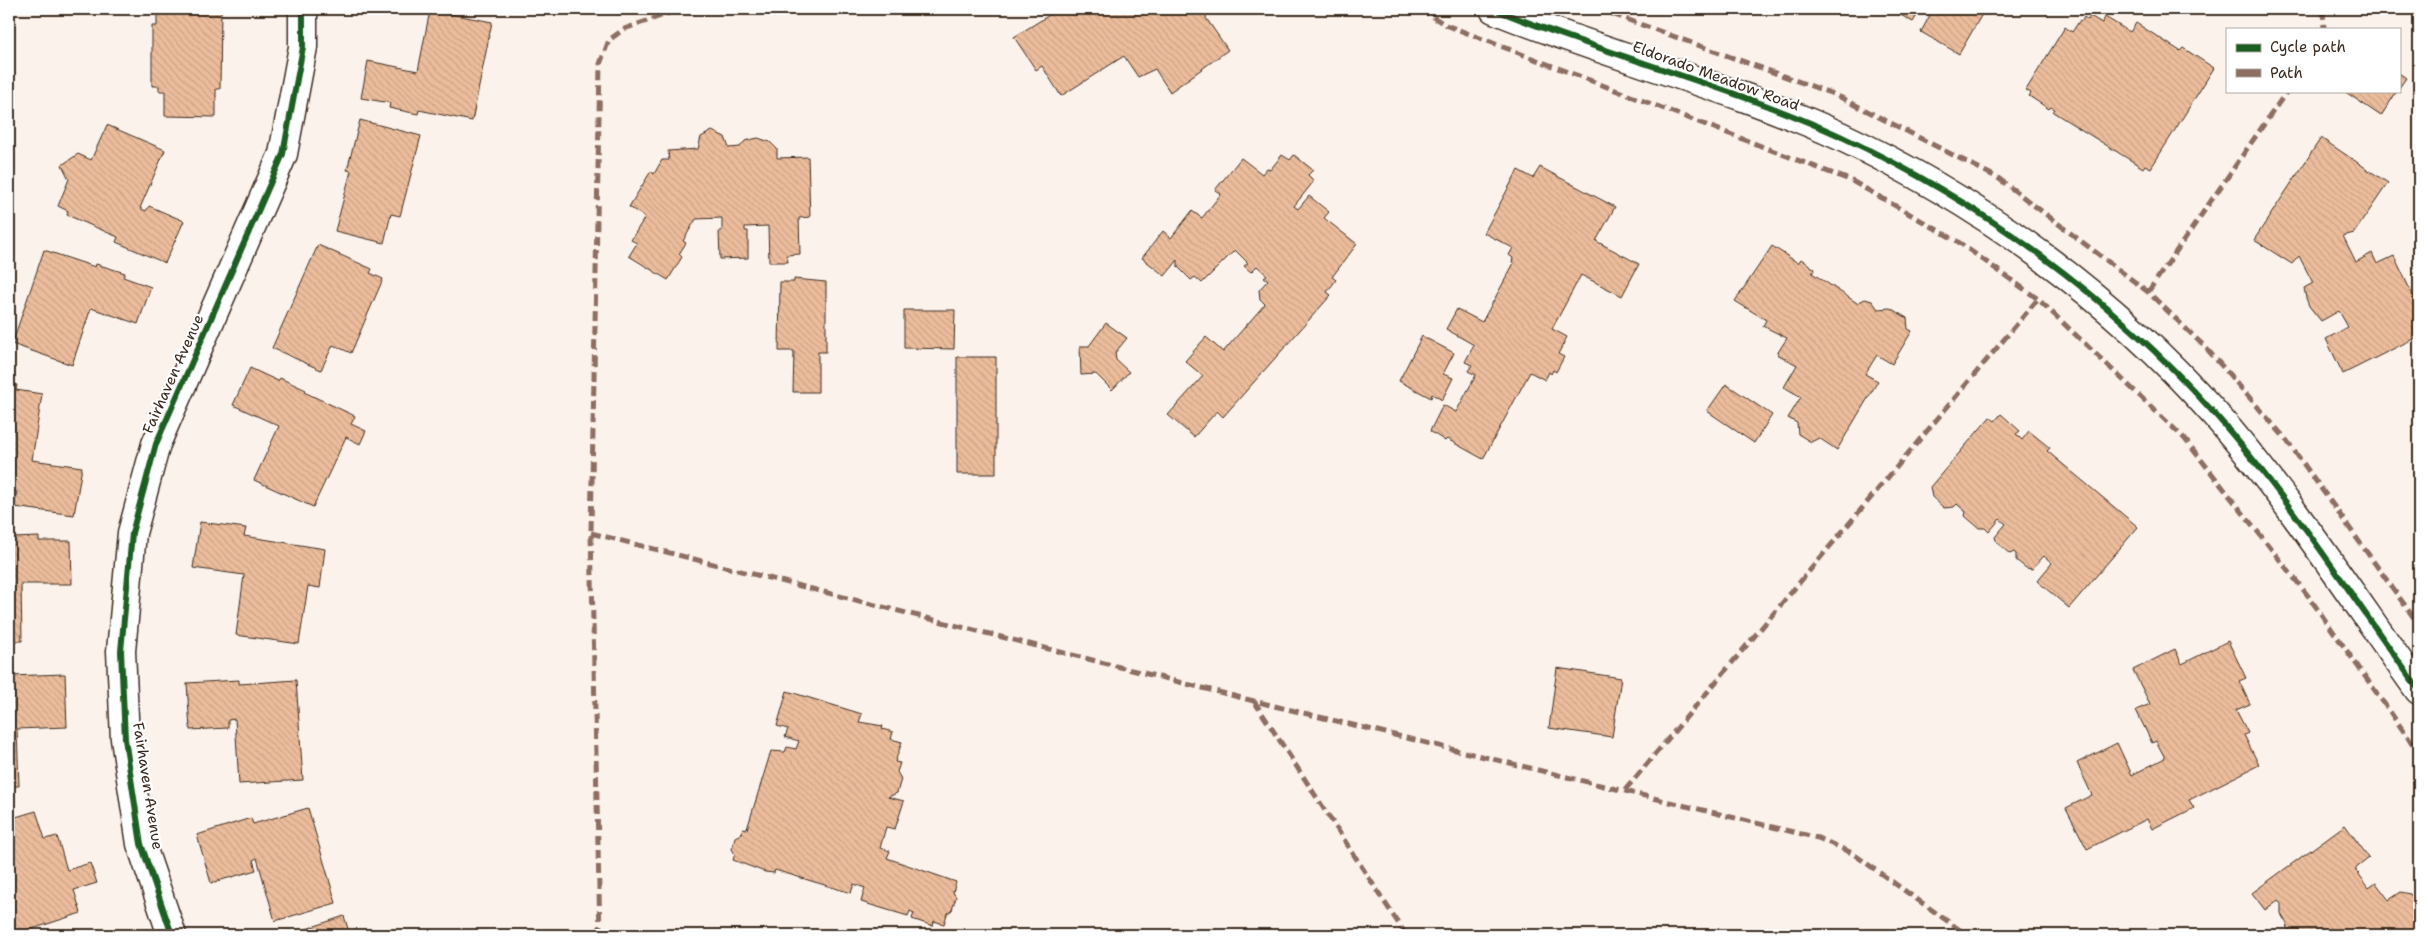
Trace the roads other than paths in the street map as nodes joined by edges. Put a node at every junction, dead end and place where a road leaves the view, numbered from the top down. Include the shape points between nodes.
1 (303, 9) edge
2 (1494, 9) edge
3 (2419, 690) edge
4 (172, 935) edge

1 - 4 street, Fairhaven Avenue via 303,48 283,154 156,444 132,533 121,651 125,739 141,844
2 - 3 street, Eldorado Meadow Road via 1776,109 1840,136 1943,190 2041,254 2129,328 2214,414 2284,503

